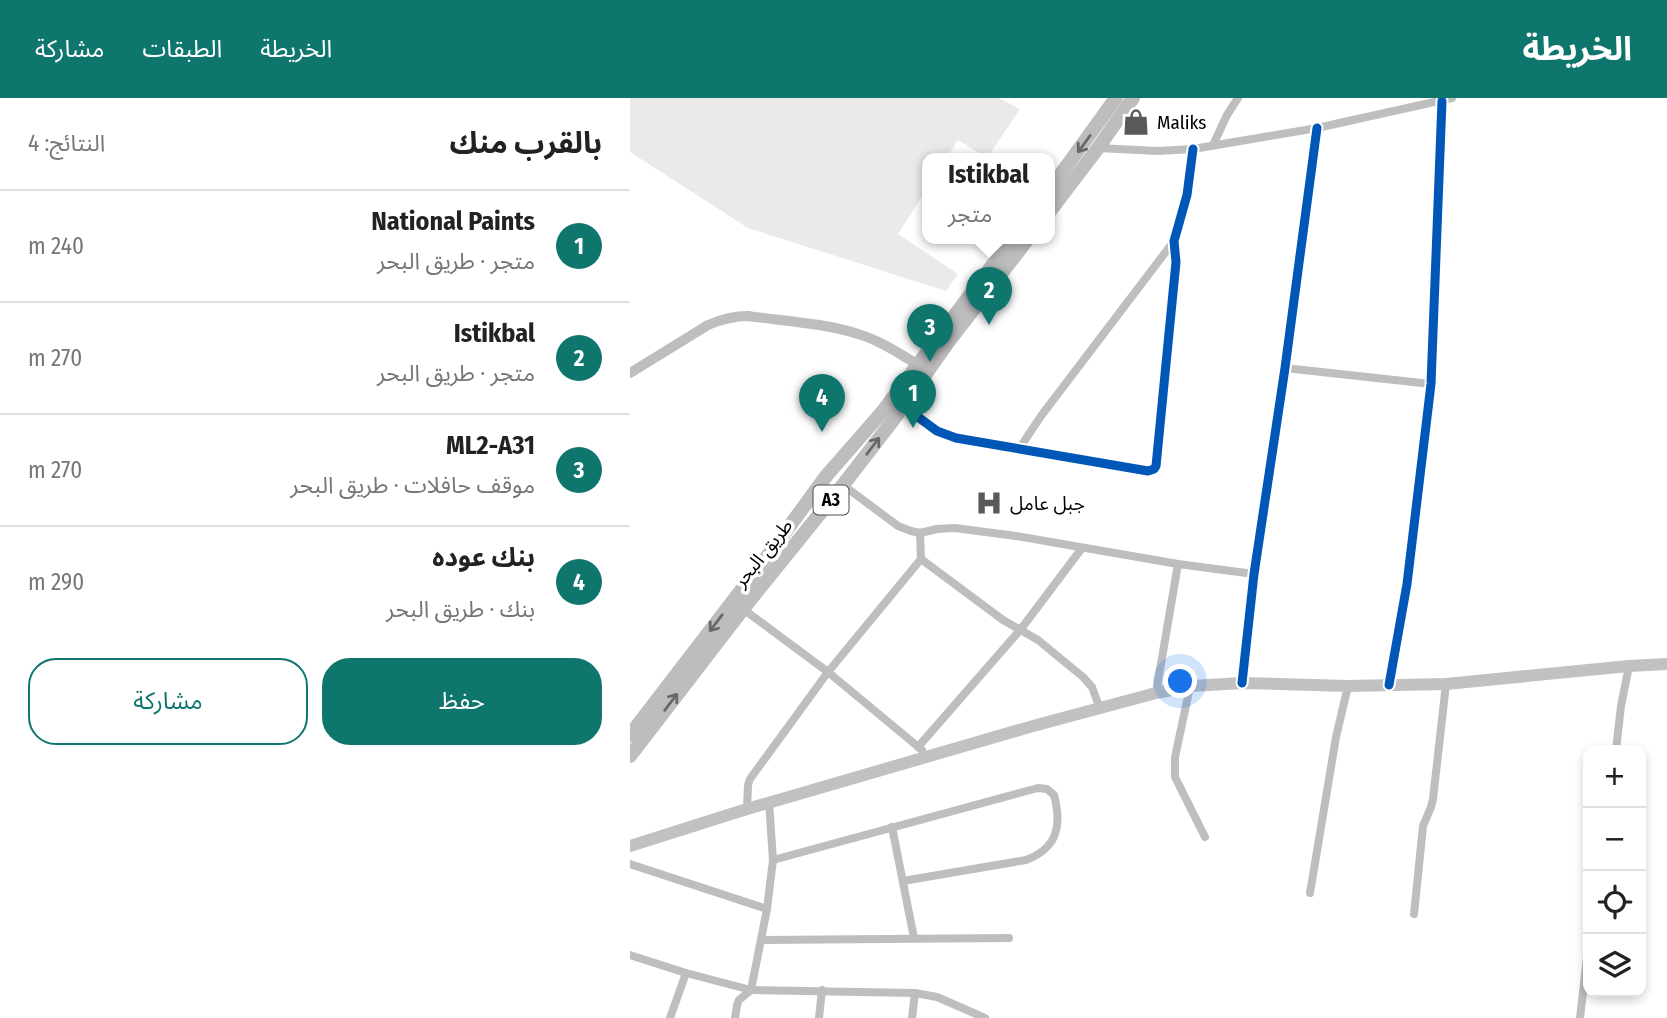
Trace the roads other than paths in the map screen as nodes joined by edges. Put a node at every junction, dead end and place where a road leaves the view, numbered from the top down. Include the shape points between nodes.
1 (1116, 98) edge
2 (1133, 98) edge
3 (1238, 98) edge
4 (1452, 98) edge
5 (1442, 101) junction
6 (1317, 128) junction
7 (1213, 145) junction
8 (1098, 148) junction
9 (1193, 149) junction
10 (1055, 182) edge
11 (1055, 204) edge
12 (1174, 241) junction
13 (1008, 244) edge
14 (1024, 244) edge
15 (917, 364) junction
16 (1285, 368) junction
17 (630, 373) edge
18 (1431, 384) junction
19 (903, 406) junction
20 (1019, 449) junction
21 (843, 485) junction
22 (920, 533) junction
23 (1082, 548) junction
24 (921, 559) junction
25 (1178, 564) junction
26 (1254, 575) junction
27 (743, 609) junction
28 (1021, 629) junction
29 (1667, 664) edge
30 (1629, 666) junction
31 (828, 672) junction
32 (1242, 683) junction
33 (1446, 684) junction
34 (1389, 685) junction
35 (1348, 686) junction
36 (1190, 687) junction
37 (1156, 693) junction
38 (1100, 709) junction
39 (630, 735) edge
40 (1617, 745) edge
41 (918, 747) junction
42 (630, 756) edge
43 (931, 757) junction
44 (769, 803) junction
45 (747, 809) junction
46 (892, 827) junction
47 (1205, 837) dead end
48 (630, 846) edge
49 (773, 860) junction
50 (630, 864) edge
51 (903, 881) junction
52 (1310, 893) dead end
53 (767, 909) junction
54 (1414, 914) dead end
55 (914, 938) junction
56 (1009, 938) dead end
57 (761, 940) junction
58 (630, 955) edge
59 (686, 973) junction
60 (751, 989) junction
61 (822, 990) junction
62 (1583, 992) edge
63 (915, 993) junction
64 (670, 1018) edge
65 (735, 1018) edge
66 (819, 1018) edge
67 (912, 1018) edge
68 (985, 1018) edge
69 (1580, 1018) edge

1 -> 10 highway
2 - 8 highway
3 - 7 street
4 - 5 street
5 - 6 street
5 - 18 street
6 - 7 street
6 - 16 street
7 - 9 street
8 - 9 street
8 - 11 highway
9 - 12 street
12 - 20 street
12 - 20 street via 1176,262 1154,469
13 - 15 highway, طريق البحر / A3
14 - 19 highway, طريق البحر / A3
15 - 17 street via 858,334 734,316 708,325
15 -> 39 highway, طريق البحر / A3
16 - 18 street
16 - 26 street
18 - 34 street via 1407,584
19 - 20 street via 945,435
21 -> 19 highway, طريق البحر / A3
21 - 22 street via 898,526
21 - 27 highway, طريق البحر / A3
22 - 23 street via 955,528
22 - 24 street
23 - 25 street
23 - 28 street
24 - 28 street
24 - 31 street
25 - 26 street
25 - 37 street
26 - 32 street
27 - 31 street
42 -> 27 highway, طريق البحر / A3
28 - 38 street via 1083,677
28 - 41 street
29 - 30 main road
30 - 33 main road
30 - 40 street
31 - 41 street
31 - 45 street via 750,779
32 - 35 main road
32 - 36 main road
33 - 34 main road
33 - 54 street
34 - 35 main road
35 - 52 street
36 - 37 main road
36 - 47 street via 1175,777
37 - 38 main road
38 - 43 main road
41 - 43 street
43 - 44 main road
44 - 45 main road
44 - 49 street
45 - 48 main road
46 - 49 street
46 - 51 street
46 - 51 street via 1038,788 1051,791 1055,799 1056,831 1035,857
49 - 53 street
50 - 53 street
51 - 55 street
53 - 57 street
55 - 56 street
55 - 57 street
57 - 60 street
58 - 59 street
59 - 60 street
59 - 64 street
60 - 61 street
60 - 65 street via 739,1000
61 - 63 street
61 - 66 street
62 - 69 street
63 - 67 street
63 - 68 street via 937,997

